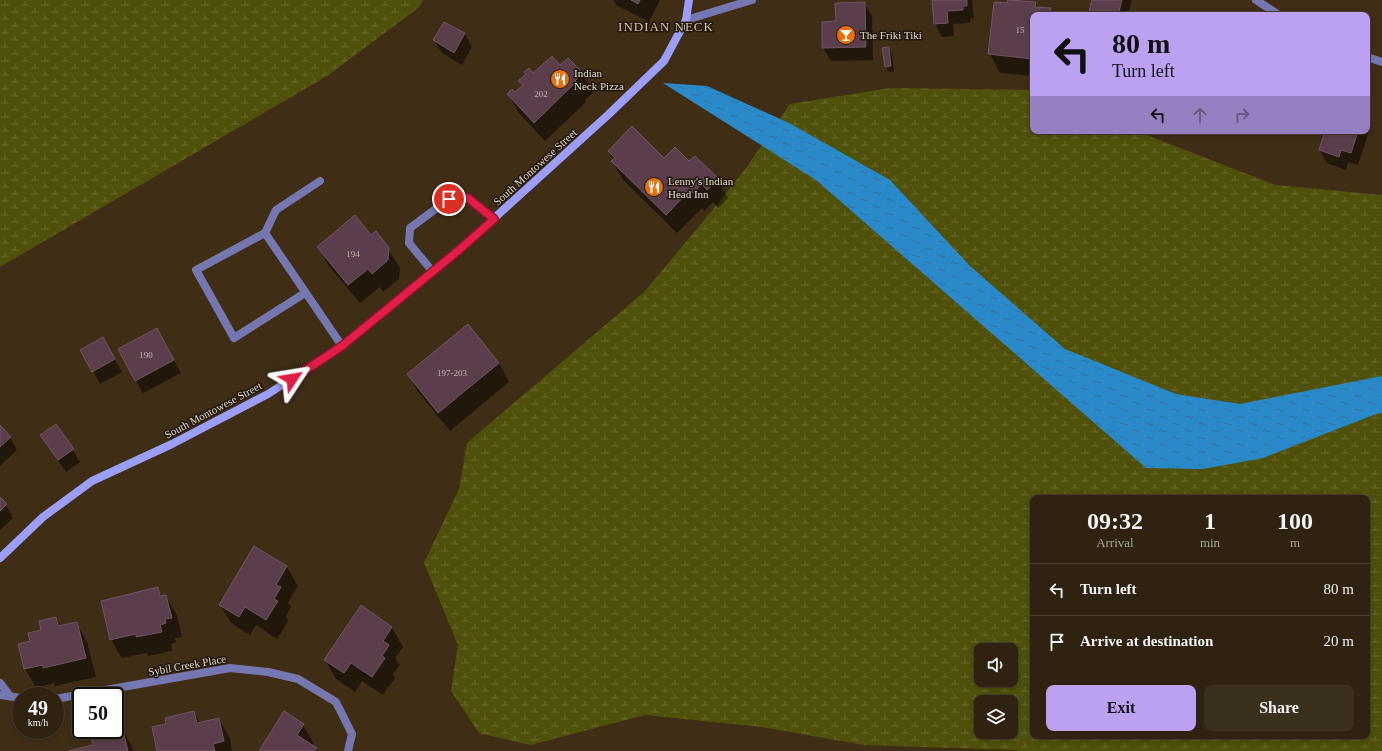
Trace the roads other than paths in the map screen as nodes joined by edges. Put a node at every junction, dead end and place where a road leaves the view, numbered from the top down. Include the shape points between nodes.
1 (689, 0) edge
2 (752, 0) edge
3 (1256, 0) edge
4 (1274, 12) edge
5 (686, 20) junction
6 (1370, 58) edge
7 (1382, 62) edge
8 (320, 181) dead end
9 (494, 219) junction
10 (265, 234) junction
11 (432, 272) junction
12 (305, 293) junction
13 (342, 346) junction
14 (0, 558) edge
15 (0, 682) edge
16 (0, 695) edge
17 (10, 696) joint
18 (64, 697) edge
19 (348, 751) edge

1 - 5 main road, South Montowese Street
2 - 5 street
3 - 4 street
5 - 9 main road, South Montowese Street via 664,61
6 - 7 street
8 - 10 street via 276,210
9 - 11 main road, South Montowese Street
9 - 11 street via 468,198 449,199 410,228 409,243
10 - 12 street
10 - 12 street via 196,270 234,338
11 - 13 main road, South Montowese Street
12 - 13 street
13 - 14 main road, South Montowese Street via 268,394 172,444 92,481 43,517
15 - 17 street
16 - 17 street
18 - 19 street, Sybil Creek Place via 230,668 268,672 298,679 336,702 352,734

